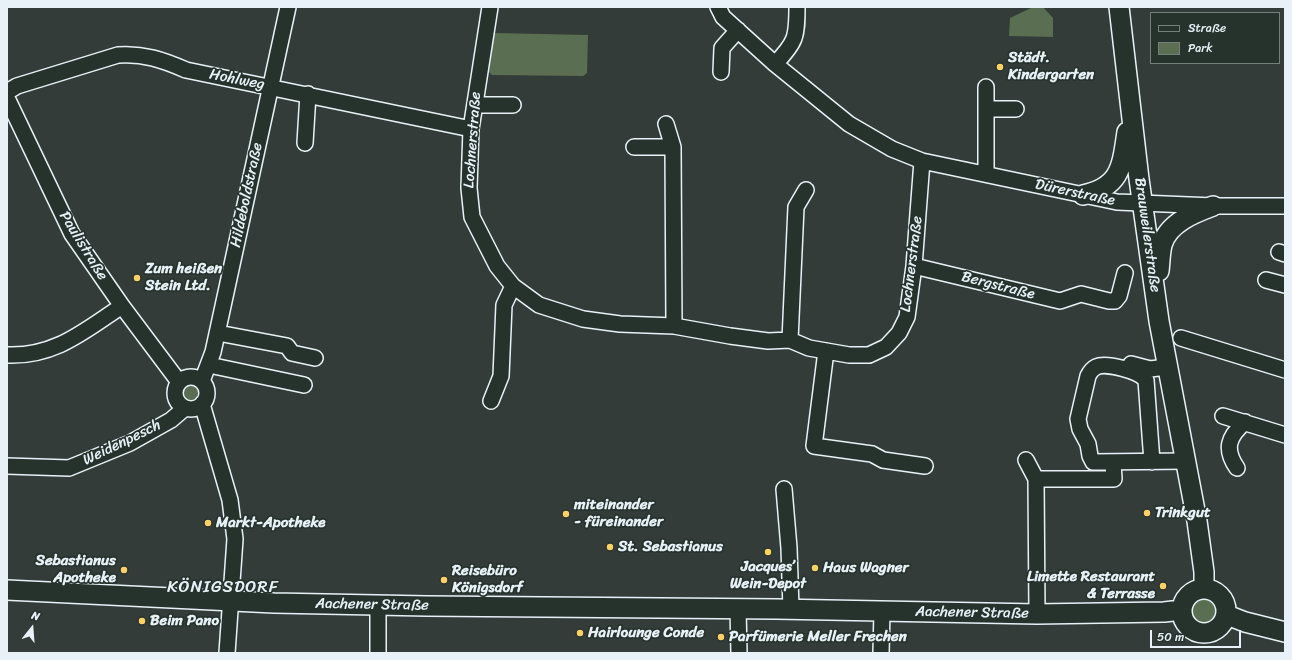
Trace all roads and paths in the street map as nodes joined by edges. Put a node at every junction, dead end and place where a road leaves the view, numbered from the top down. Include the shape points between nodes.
1 (288, 7) edge
2 (490, 7) edge
3 (718, 7) edge
4 (797, 7) edge
5 (1119, 7) edge
6 (738, 30) junction
7 (775, 64) junction
8 (721, 72) dead end
9 (271, 87) junction
10 (986, 87) dead end
11 (7, 92) edge
12 (308, 94) junction
13 (7, 98) edge
14 (475, 104) junction
15 (513, 105) dead end
16 (1131, 105) junction
17 (986, 109) junction
18 (1016, 109) dead end
19 (666, 124) dead end
20 (471, 129) junction
21 (304, 143) dead end
22 (634, 147) dead end
23 (673, 147) junction
24 (922, 161) junction
25 (986, 174) junction
26 (806, 190) dead end
27 (1082, 195) junction
28 (1143, 204) junction
29 (1213, 206) junction
30 (1285, 206) edge
31 (914, 266) junction
32 (1125, 274) dead end
33 (1266, 280) dead end
34 (1285, 285) edge
35 (512, 286) junction
36 (1156, 298) junction
37 (122, 306) junction
38 (674, 326) junction
39 (218, 333) junction
40 (1182, 338) dead end
41 (790, 340) junction
42 (826, 351) junction
43 (7, 355) edge
44 (1110, 357) dead end
45 (315, 358) dead end
46 (209, 365) junction
47 (1167, 367) junction
48 (1285, 370) edge
49 (202, 381) junction
50 (179, 382) junction
51 (304, 385) dead end
52 (491, 401) dead end
53 (202, 404) junction
54 (185, 408) junction
55 (1223, 416) dead end
56 (1245, 422) junction
57 (1285, 435) edge
58 (1026, 460) dead end
59 (1187, 461) junction
60 (1152, 462) junction
61 (1113, 463) junction
62 (7, 466) edge
63 (925, 466) dead end
64 (1237, 468) dead end
65 (1036, 480) junction
66 (784, 489) dead end
67 (1204, 589) junction
68 (7, 590) edge
69 (232, 600) junction
70 (378, 605) junction
71 (738, 609) junction
72 (791, 609) junction
73 (1182, 610) junction
74 (882, 611) junction
75 (1037, 614) junction
76 (1227, 615) junction
77 (1285, 632) edge
78 (227, 653) edge
79 (378, 653) edge
80 (739, 653) edge
81 (880, 653) edge

1 - 9 street, Hildeboldstraße
2 - 14 street, Lochnerstraße
3 - 6 street, Dürerstraße via 723,17
4 - 7 street via 797,27 793,43
5 - 16 main road, Brauweilerstraße
6 - 7 street, Dürerstraße
6 - 8 street via 722,48
7 - 24 street, Dürerstraße via 849,124 892,149
9 - 11 street, Hohlweg via 186,70 157,58 133,54 118,55 17,86
9 - 12 street, Hohlweg
9 - 39 street, Hildeboldstraße
10 - 17 street
12 - 20 street, Hohlweg
12 - 21 street
13 - 37 street, Paulistraße via 72,234
14 - 15 street
14 - 20 street, Lochnerstraße
16 - 27 main road via 1120,171 1100,190
16 - 28 main road, Brauweilerstraße
17 - 18 street
17 - 25 street
19 - 23 street
20 - 35 street, Lochnerstraße via 469,188 472,217 493,260
22 - 23 street
23 - 38 street
24 - 25 street, Dürerstraße
24 - 31 street, Lochnerstraße
25 - 27 street, Dürerstraße
26 - 41 street via 796,207
27 - 28 street, Dürerstraße
28 - 29 street, Dürerstraße
28 - 36 main road, Brauweilerstraße
29 - 30 street, Dürerstraße
29 - 36 main road via 1185,218 1169,232 1162,245
31 - 32 street, Bergstraße via 1060,301 1081,294 1109,302 1115,301
31 - 42 street, Lochnerstraße via 907,317 899,333 886,347 869,355
33 - 34 street
35 - 38 street, Lochnerstraße via 539,305 568,315 620,324
35 - 52 street via 504,305 501,376
36 - 47 main road, Brauweilerstraße
37 - 43 street via 60,346 31,355
37 - 50 street, Paulistraße
38 - 41 street, Lochnerstraße via 768,341
39 - 45 street via 287,346 292,354
39 - 46 street, Hildeboldstraße
40 - 48 street
41 - 42 street, Lochnerstraße
42 - 63 street via 814,446 872,454 883,460
44 - 47 street via 1150,369
46 - 49 street, Hildeboldstraße
46 - 51 street
47 - 59 main road, Brauweilerstraße
49 - 50 street via 188,377
49 - 53 street via 207,395
50 - 54 street via 175,396
53 - 54 street via 194,408
53 - 69 street via 230,500 235,539
54 - 62 street, Weidenpesch via 171,420 130,443 69,468
55 - 56 street
56 - 57 street
56 - 64 street via 1234,431 1229,445 1230,458
58 - 65 street
59 - 60 street
59 - 67 main road, Brauweilerstraße via 1203,564
60 - 61 street
60 - 61 street via 1146,380 1138,373 1102,365 1091,369 1078,419 1093,462
61 - 65 street via 1114,479
65 - 75 street
66 - 72 street
67 - 73 main road via 1187,597
67 - 76 main road via 1219,594 1224,600
68 - 69 main road, Aachener Straße
69 - 70 main road, Aachener Straße
69 - 78 street
70 - 71 main road, Aachener Straße
70 - 79 street
71 - 72 main road, Aachener Straße
71 - 80 street
72 - 74 main road, Aachener Straße
73 - 75 main road, Aachener Straße
73 - 76 main road via 1185,623 1196,632 1202,633 1215,631
74 - 75 main road, Aachener Straße
74 - 81 street
76 - 77 main road

